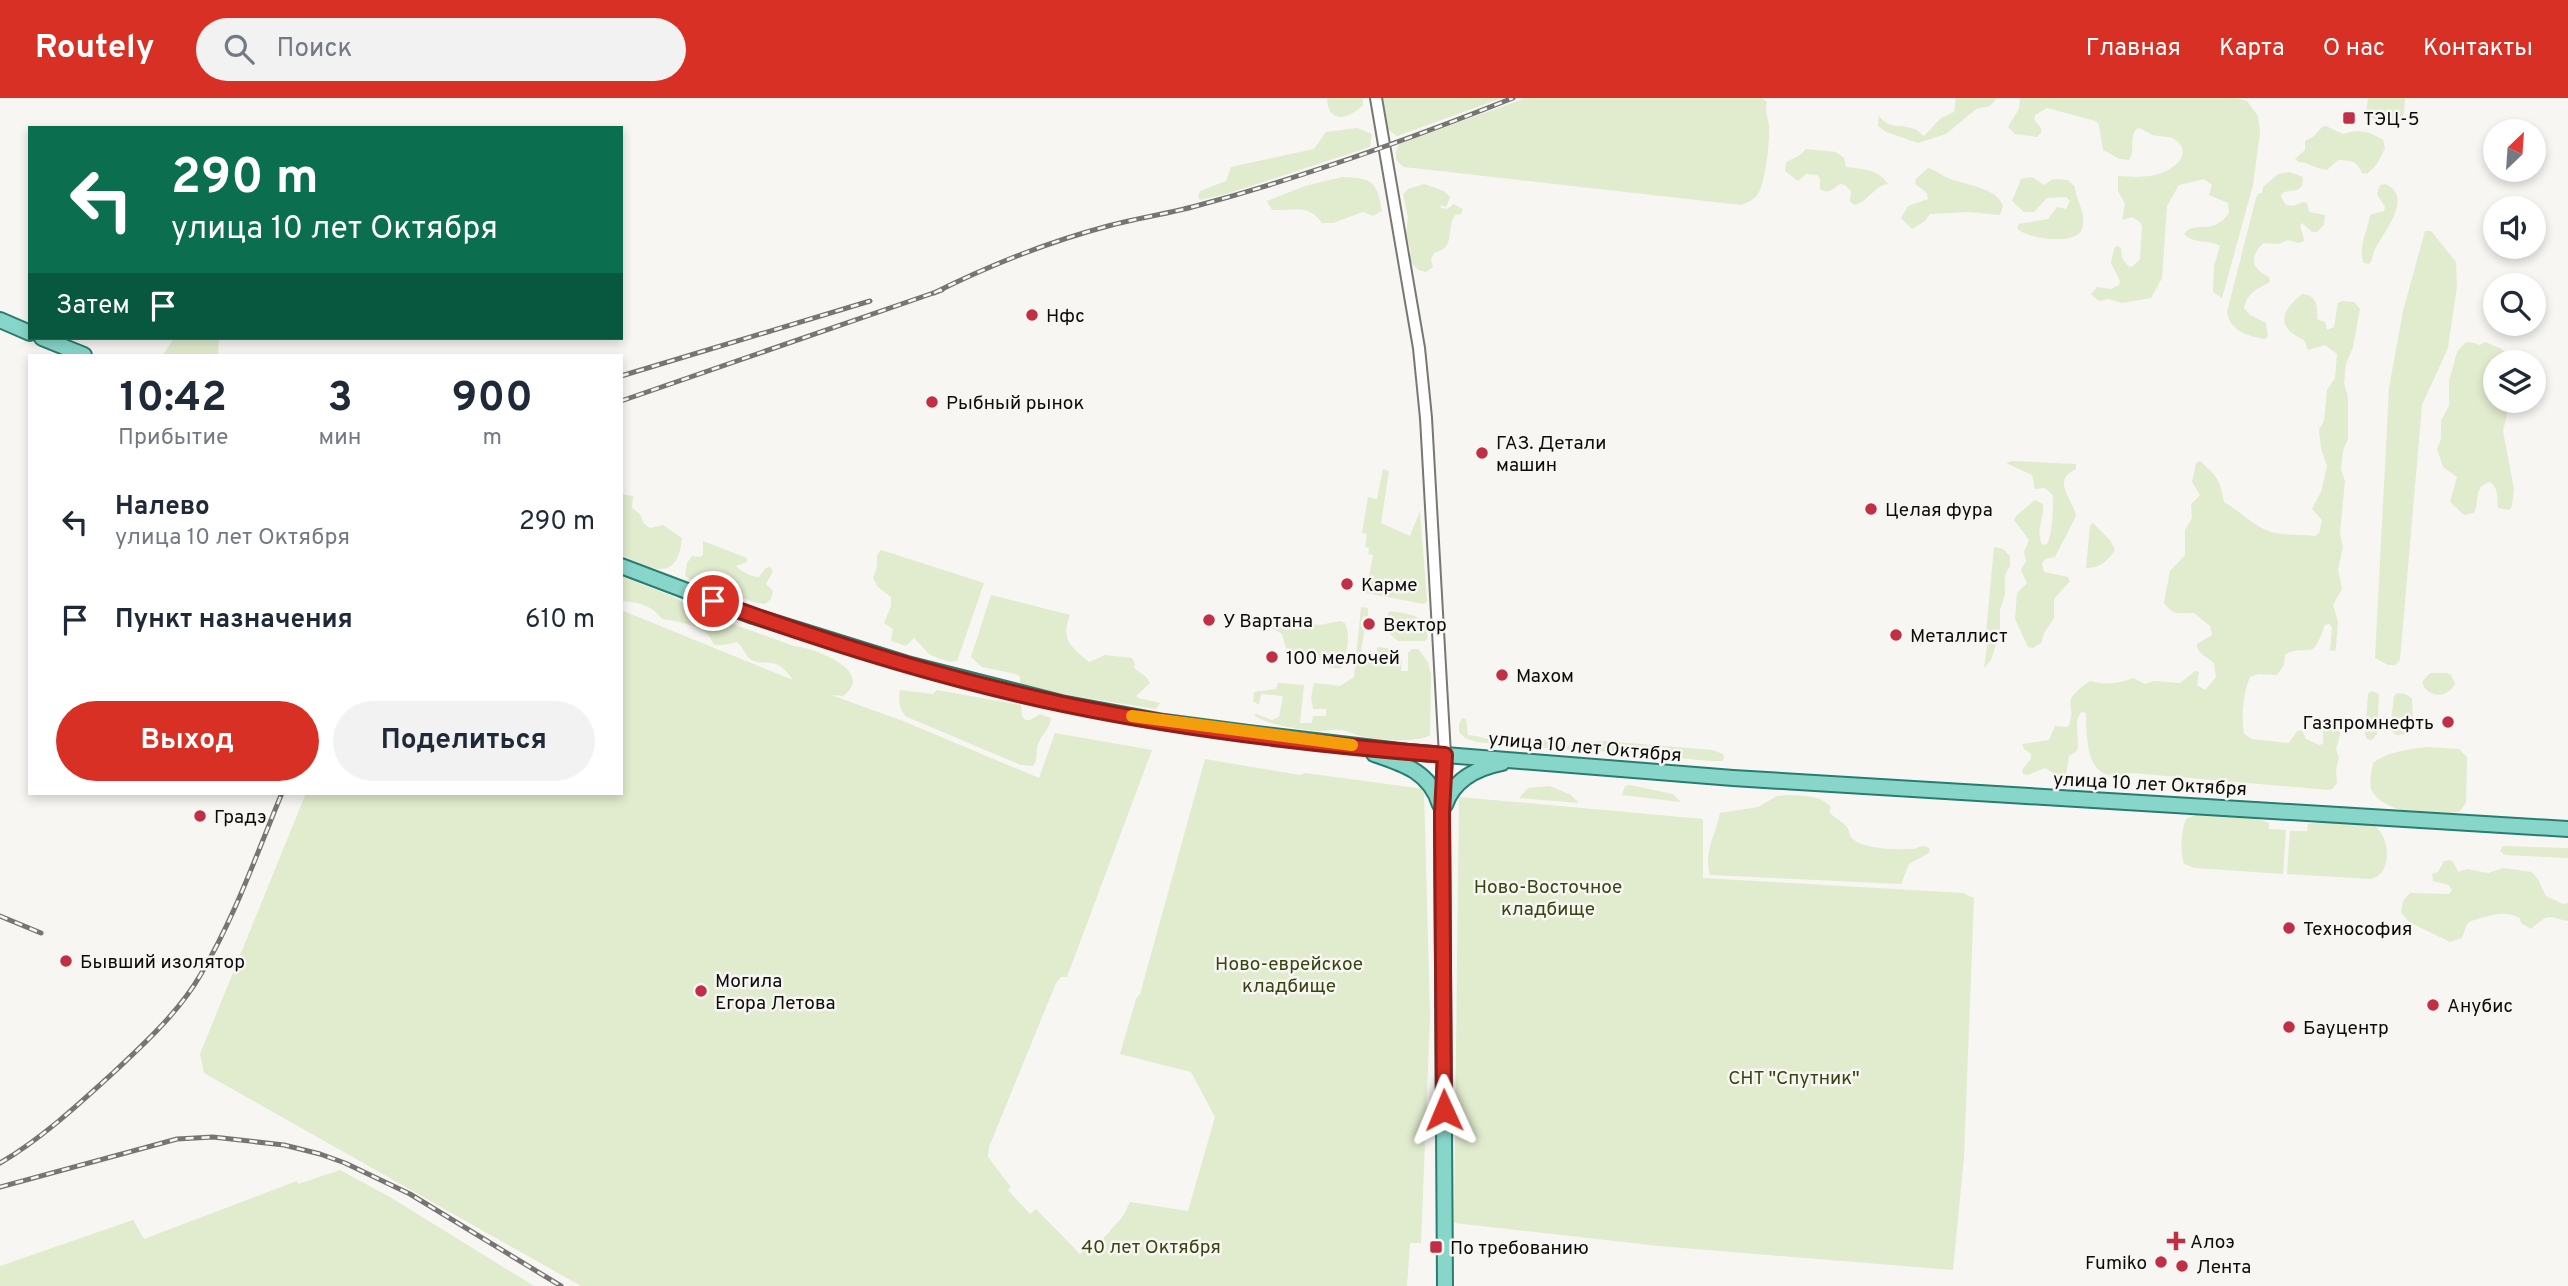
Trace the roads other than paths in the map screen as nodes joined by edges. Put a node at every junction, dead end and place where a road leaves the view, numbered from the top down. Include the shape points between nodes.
1 (1376, 98) edge
2 (0, 320) edge
3 (28, 332) edge
4 (47, 340) edge
5 (82, 354) edge
6 (623, 567) edge
7 (1356, 746) junction
8 (1445, 755) junction
9 (1520, 759) junction
10 (1442, 813) junction
11 (2568, 829) edge
12 (1445, 1286) edge

1 - 8 street via 1419,348
2 - 3 main road
4 - 5 main road
6 - 7 main road, улица 10 лет Октября via 828,640 1061,703 1176,724
7 - 8 main road, улица 10 лет Октября
7 - 10 main road via 1420,774 1432,786
8 - 9 main road, улица 10 лет Октября
8 - 10 main road
9 - 10 main road via 1463,778
9 - 11 main road, улица 10 лет Октября via 1733,778
10 - 12 main road

